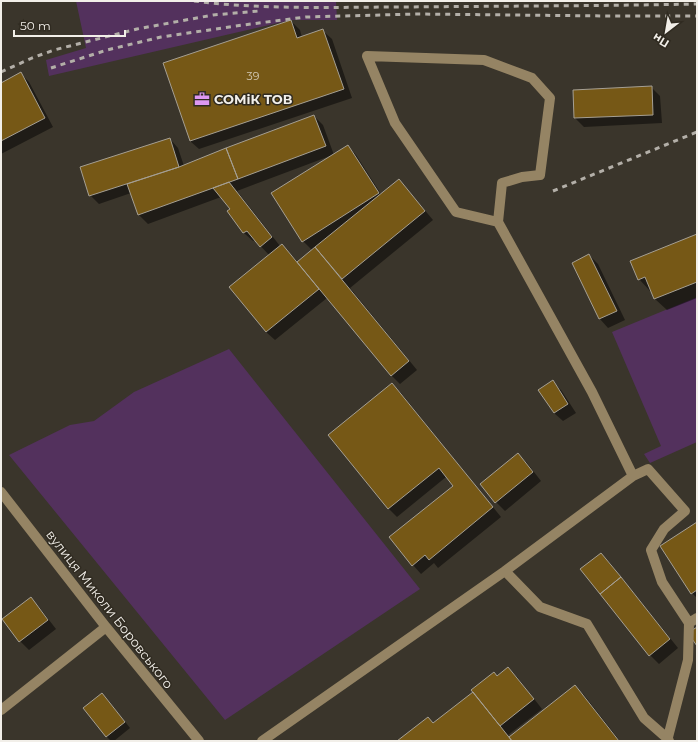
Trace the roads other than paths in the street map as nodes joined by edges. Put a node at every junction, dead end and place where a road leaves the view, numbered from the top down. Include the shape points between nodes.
1 (498, 222) junction
2 (633, 476) junction
3 (1, 492) edge
4 (505, 571) junction
5 (693, 620) edge
6 (106, 628) junction
7 (1, 710) edge
8 (668, 740) edge
9 (199, 741) edge
10 (262, 741) edge

1 - 1 street via 502,183 540,175 550,98 532,78 484,60 367,56 395,123 456,212
1 - 2 street via 592,392
2 - 4 street
2 - 5 street via 648,469 684,511 664,529 651,550 662,582
3 - 6 street, вулиця Миколи Боровського
4 - 8 street via 540,607 587,624 644,718
4 - 10 street
5 - 8 street via 688,660
6 - 7 street
6 - 9 street, вулиця Миколи Боровського

